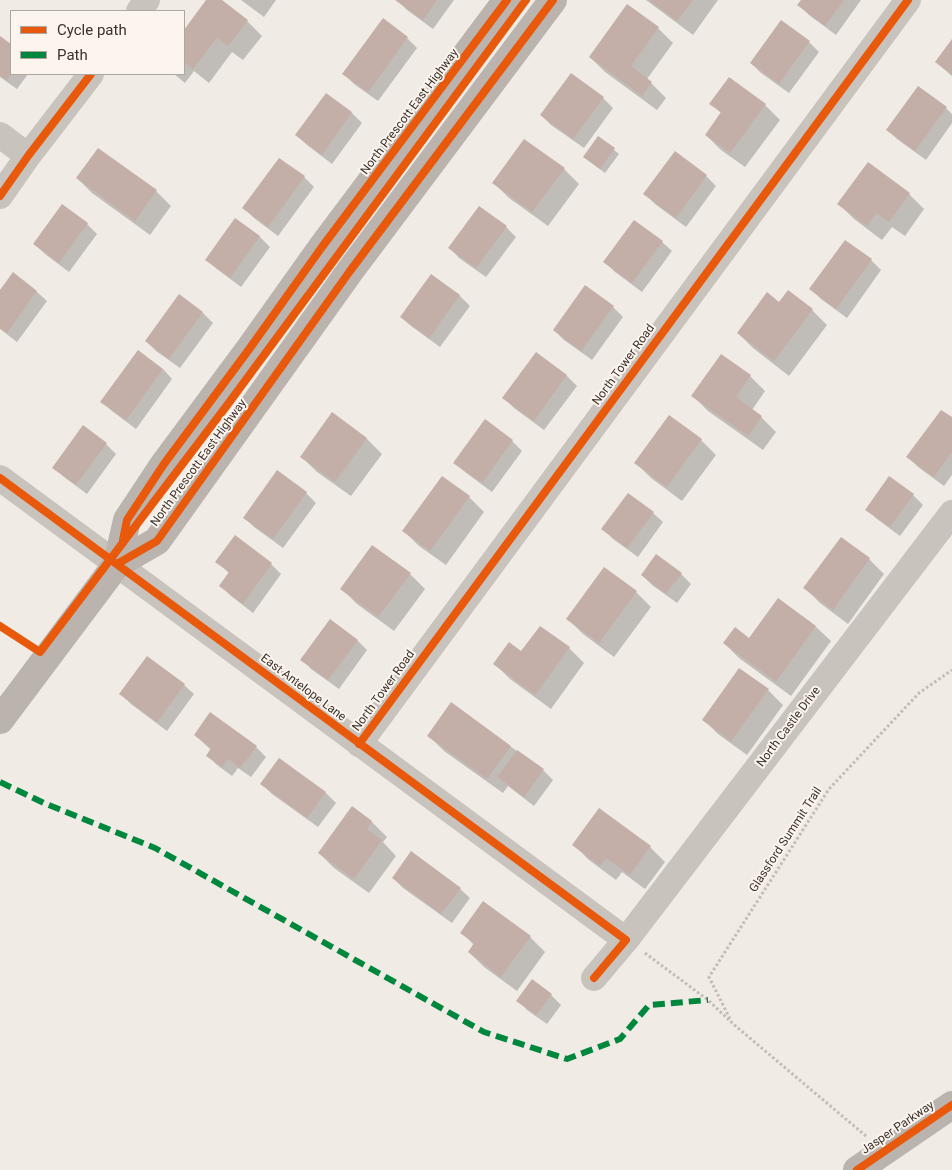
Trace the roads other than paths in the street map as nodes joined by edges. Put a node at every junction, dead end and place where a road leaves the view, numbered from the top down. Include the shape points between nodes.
1 (507, 0) edge
2 (553, 0) edge
3 (908, 0) edge
4 (90, 75) edge
5 (0, 135) edge
6 (28, 156) junction
7 (0, 196) edge
8 (0, 478) edge
9 (952, 512) edge
10 (117, 564) junction
11 (0, 720) edge
12 (359, 744) junction
13 (626, 940) junction
14 (594, 978) dead end
15 (952, 1105) edge
16 (857, 1170) edge

1 - 10 street, North Prescott East Highway via 164,464 127,520
2 - 10 street, North Prescott East Highway via 350,271 157,541
3 - 12 street, North Tower Road
4 - 6 street
5 - 6 street
6 - 7 street
8 - 10 street, East Antelope Lane
9 - 13 street, North Castle Drive
10 - 11 street, North Prescott East Highway
10 - 12 street, East Antelope Lane
12 - 13 street, East Antelope Lane
13 - 14 street
15 - 16 street, Jasper Parkway

